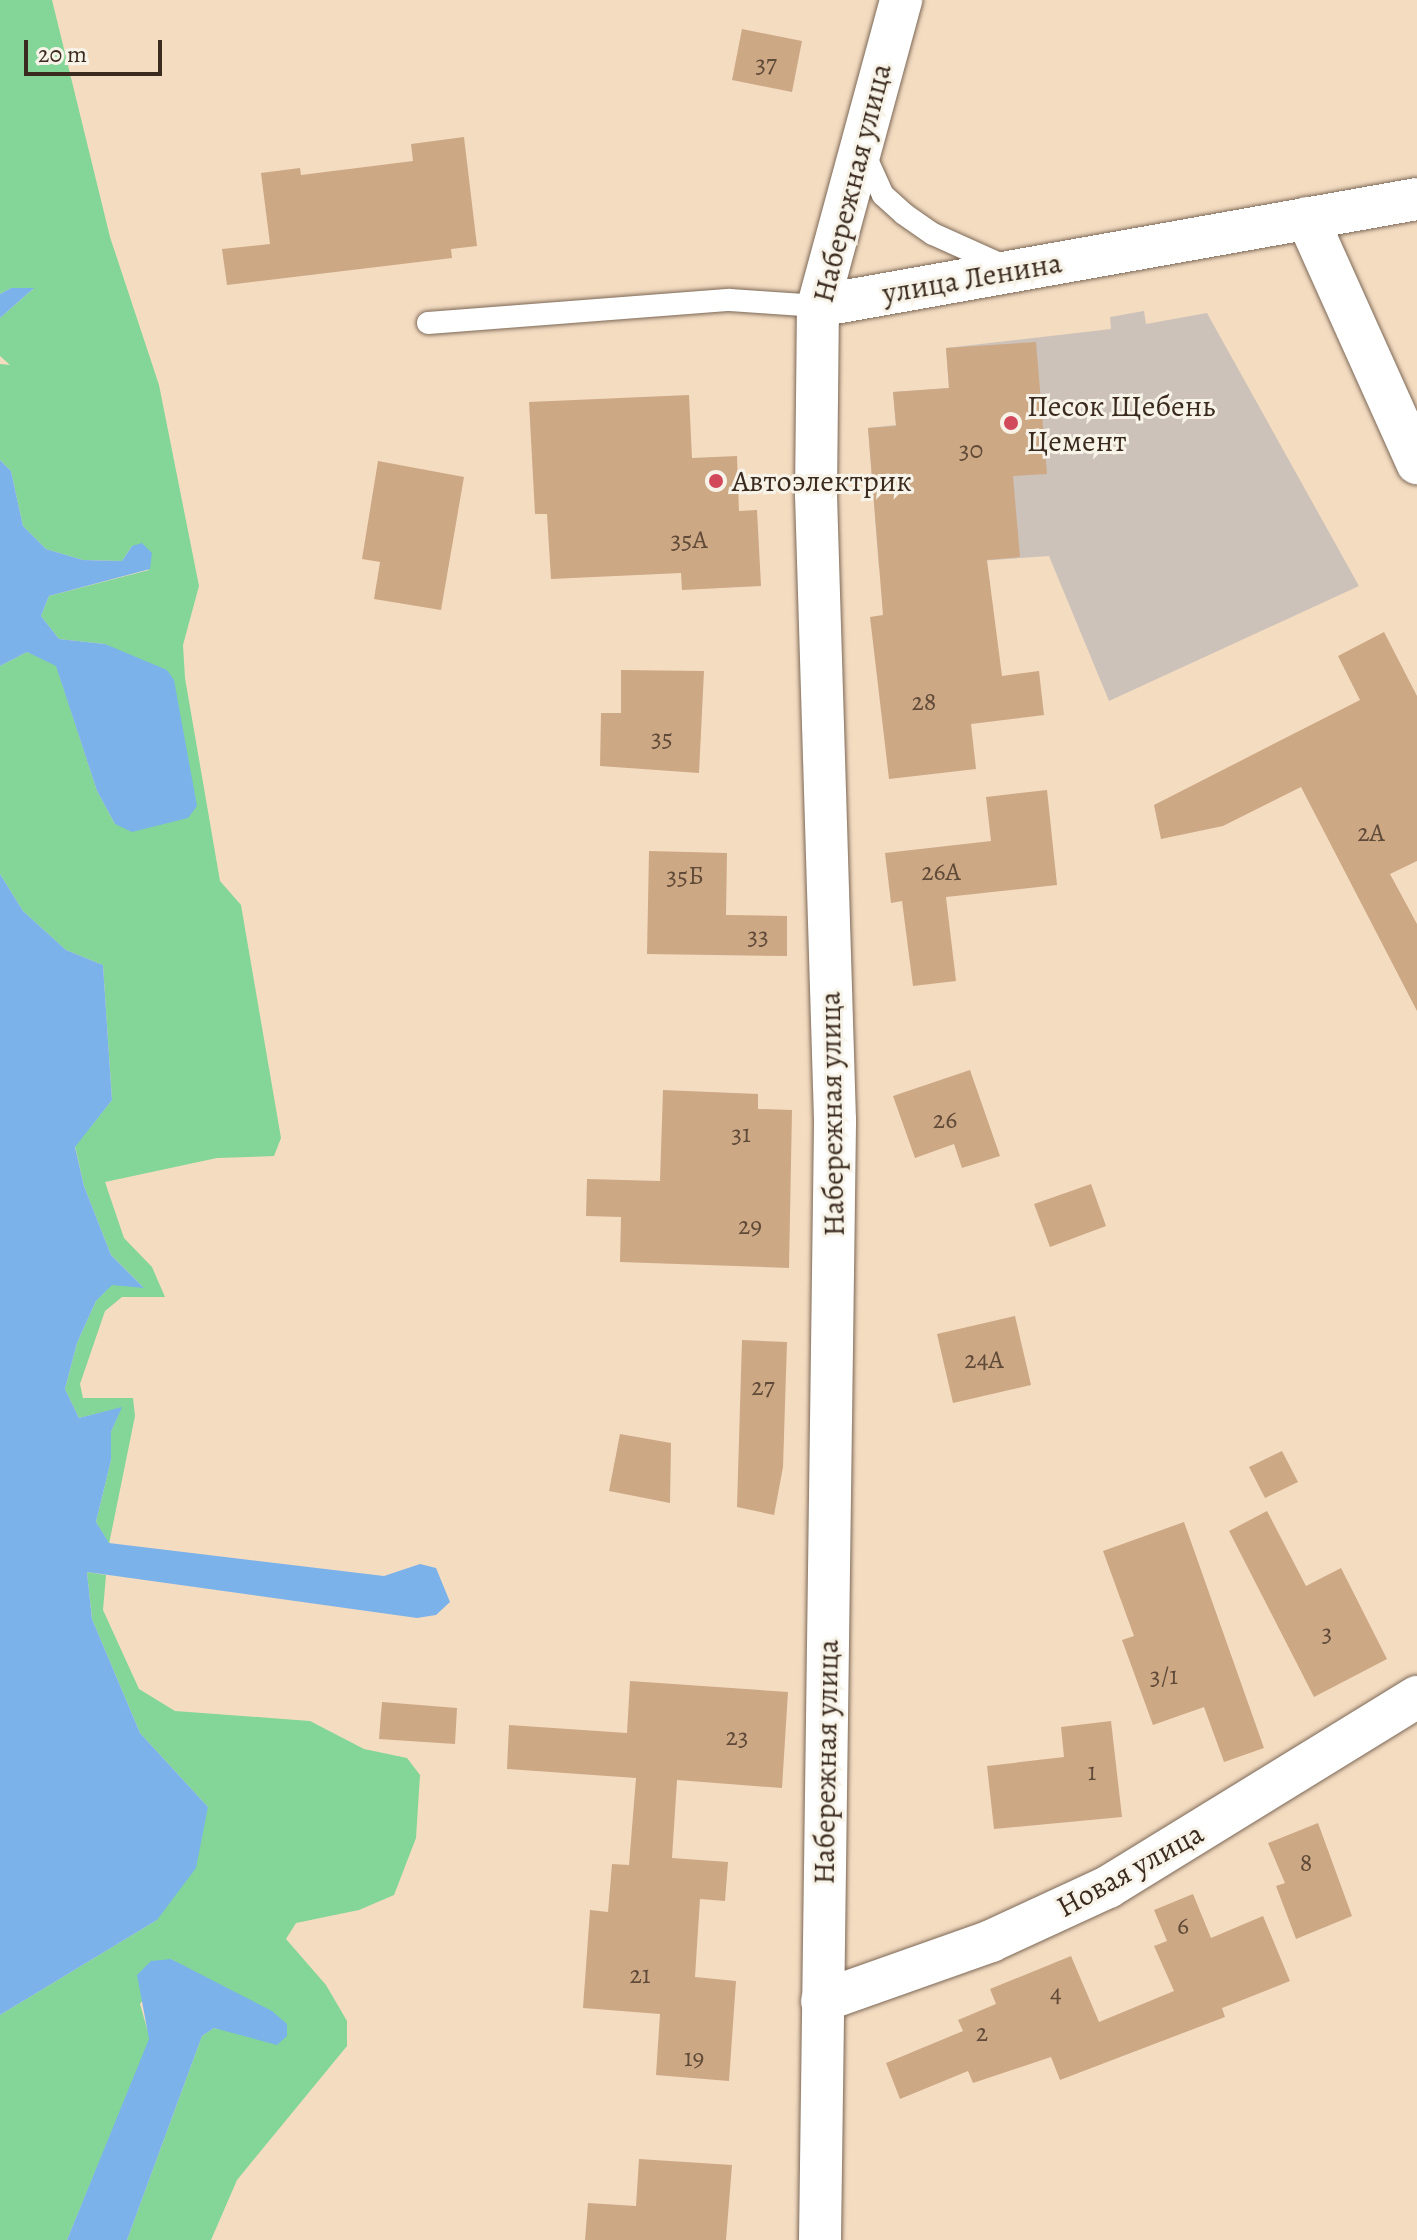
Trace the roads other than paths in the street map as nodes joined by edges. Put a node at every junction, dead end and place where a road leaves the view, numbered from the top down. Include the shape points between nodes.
1 (901, 0) edge
2 (861, 143) junction
3 (1417, 199) edge
4 (1307, 218) junction
5 (1014, 270) junction
6 (818, 306) junction
7 (428, 323) dead end
8 (1417, 463) edge
9 (1417, 1697) edge
10 (822, 2001) junction
11 (820, 2240) edge

1 - 2 street, Набережная улица
2 - 5 lane via 883,195 904,214 967,252
2 - 6 street, Набережная улица
3 - 4 street, улица Ленина
4 - 5 street, улица Ленина
4 - 8 street
5 - 6 street, улица Ленина
6 - 7 lane, улица Ленина via 730,300
6 - 10 street, Набережная улица via 816,494 835,1120
9 - 10 street, Новая улица via 1108,1887 991,1941
10 - 11 street, Набережная улица

